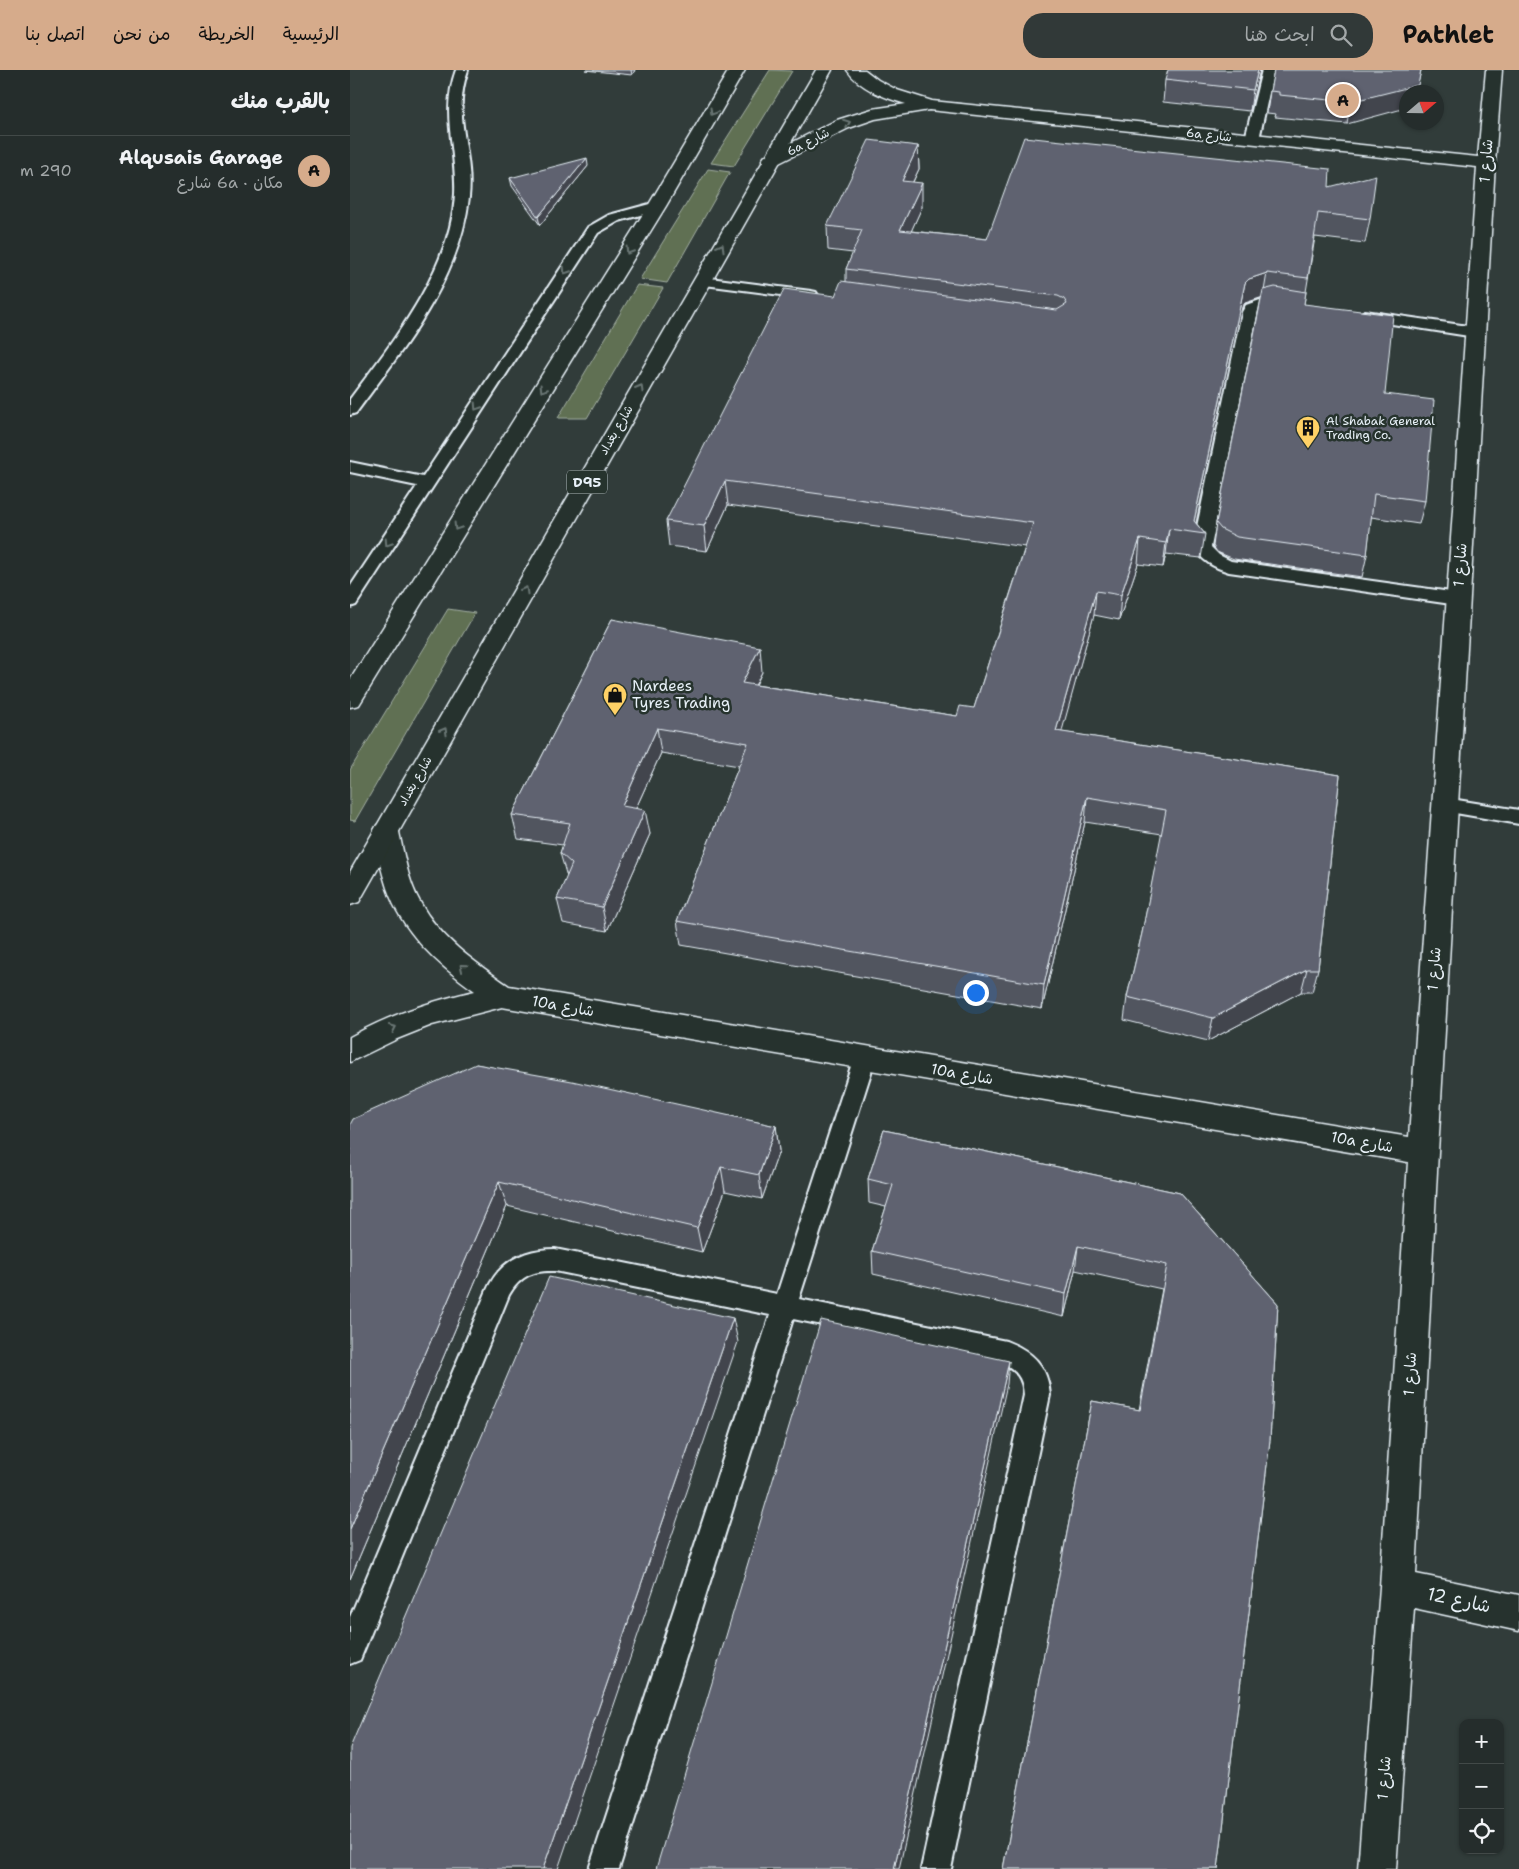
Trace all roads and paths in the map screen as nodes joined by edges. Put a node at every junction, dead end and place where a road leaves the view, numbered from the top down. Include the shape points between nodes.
1 (462, 70) edge
2 (738, 70) edge
3 (824, 70) edge
4 (856, 70) edge
5 (1268, 70) edge
6 (1494, 70) edge
7 (932, 106) junction
8 (1252, 139) junction
9 (771, 160) junction
10 (1486, 163) junction
11 (657, 206) junction
12 (702, 281) junction
13 (830, 298) edge
14 (1298, 307) edge
15 (1345, 314) edge
16 (1475, 332) junction
17 (350, 410) edge
18 (350, 466) edge
19 (427, 482) junction
20 (1458, 599) junction
21 (350, 601) edge
22 (350, 699) edge
23 (1445, 805) junction
24 (1519, 817) edge
25 (386, 832) junction
26 (350, 894) edge
27 (502, 996) junction
28 (350, 1051) edge
29 (865, 1057) junction
30 (1423, 1152) junction
31 (785, 1307) junction
32 (1398, 1587) junction
33 (1519, 1613) edge
34 (350, 1650) edge
35 (604, 1869) edge
36 (936, 1869) edge
37 (1377, 1869) edge

1 - 17 lane via 454,90 452,108 462,165 462,197 456,230 426,300
2 -> 11 street
3 - 9 street, شارع بغداد / D95
4 - 7 street, 6a شارع via 887,92
5 - 8 lane
6 - 10 street, شارع 1
7 - 8 street, 6a شارع
9 -> 7 street, 6a شارع via 843,124 872,114
8 - 10 street, 6a شارع
12 -> 9 street, شارع بغداد / D95
10 - 16 street, شارع 1
11 -> 19 lane via 614,218 592,230
11 -> 22 street
12 - 13 lane
25 -> 12 street, شارع بغداد / D95
14 - 20 lane via 1263,303 1251,308 1202,546 1205,552 1228,566
15 - 16 lane
16 - 20 street, شارع 1
18 - 19 lane
19 -> 21 lane
20 - 23 street, شارع 1
23 - 24 lane
23 - 30 street, شارع 1
25 - 26 street, شارع بغداد / D95
27 -> 25 street, 10a شارع via 464,969 432,939 408,906 395,872
28 -> 27 street, 10a شارع via 415,1018 458,1004
27 - 29 street, 10a شارع
29 - 30 street, 10a شارع
29 - 31 lane
30 - 32 street, شارع 1
31 - 34 lane via 555,1260 534,1260 515,1268 498,1290
31 - 35 lane
31 - 36 lane via 1006,1352 1020,1358 1037,1382 1037,1395
32 - 33 street, شارع 12
32 - 37 street, شارع 1

